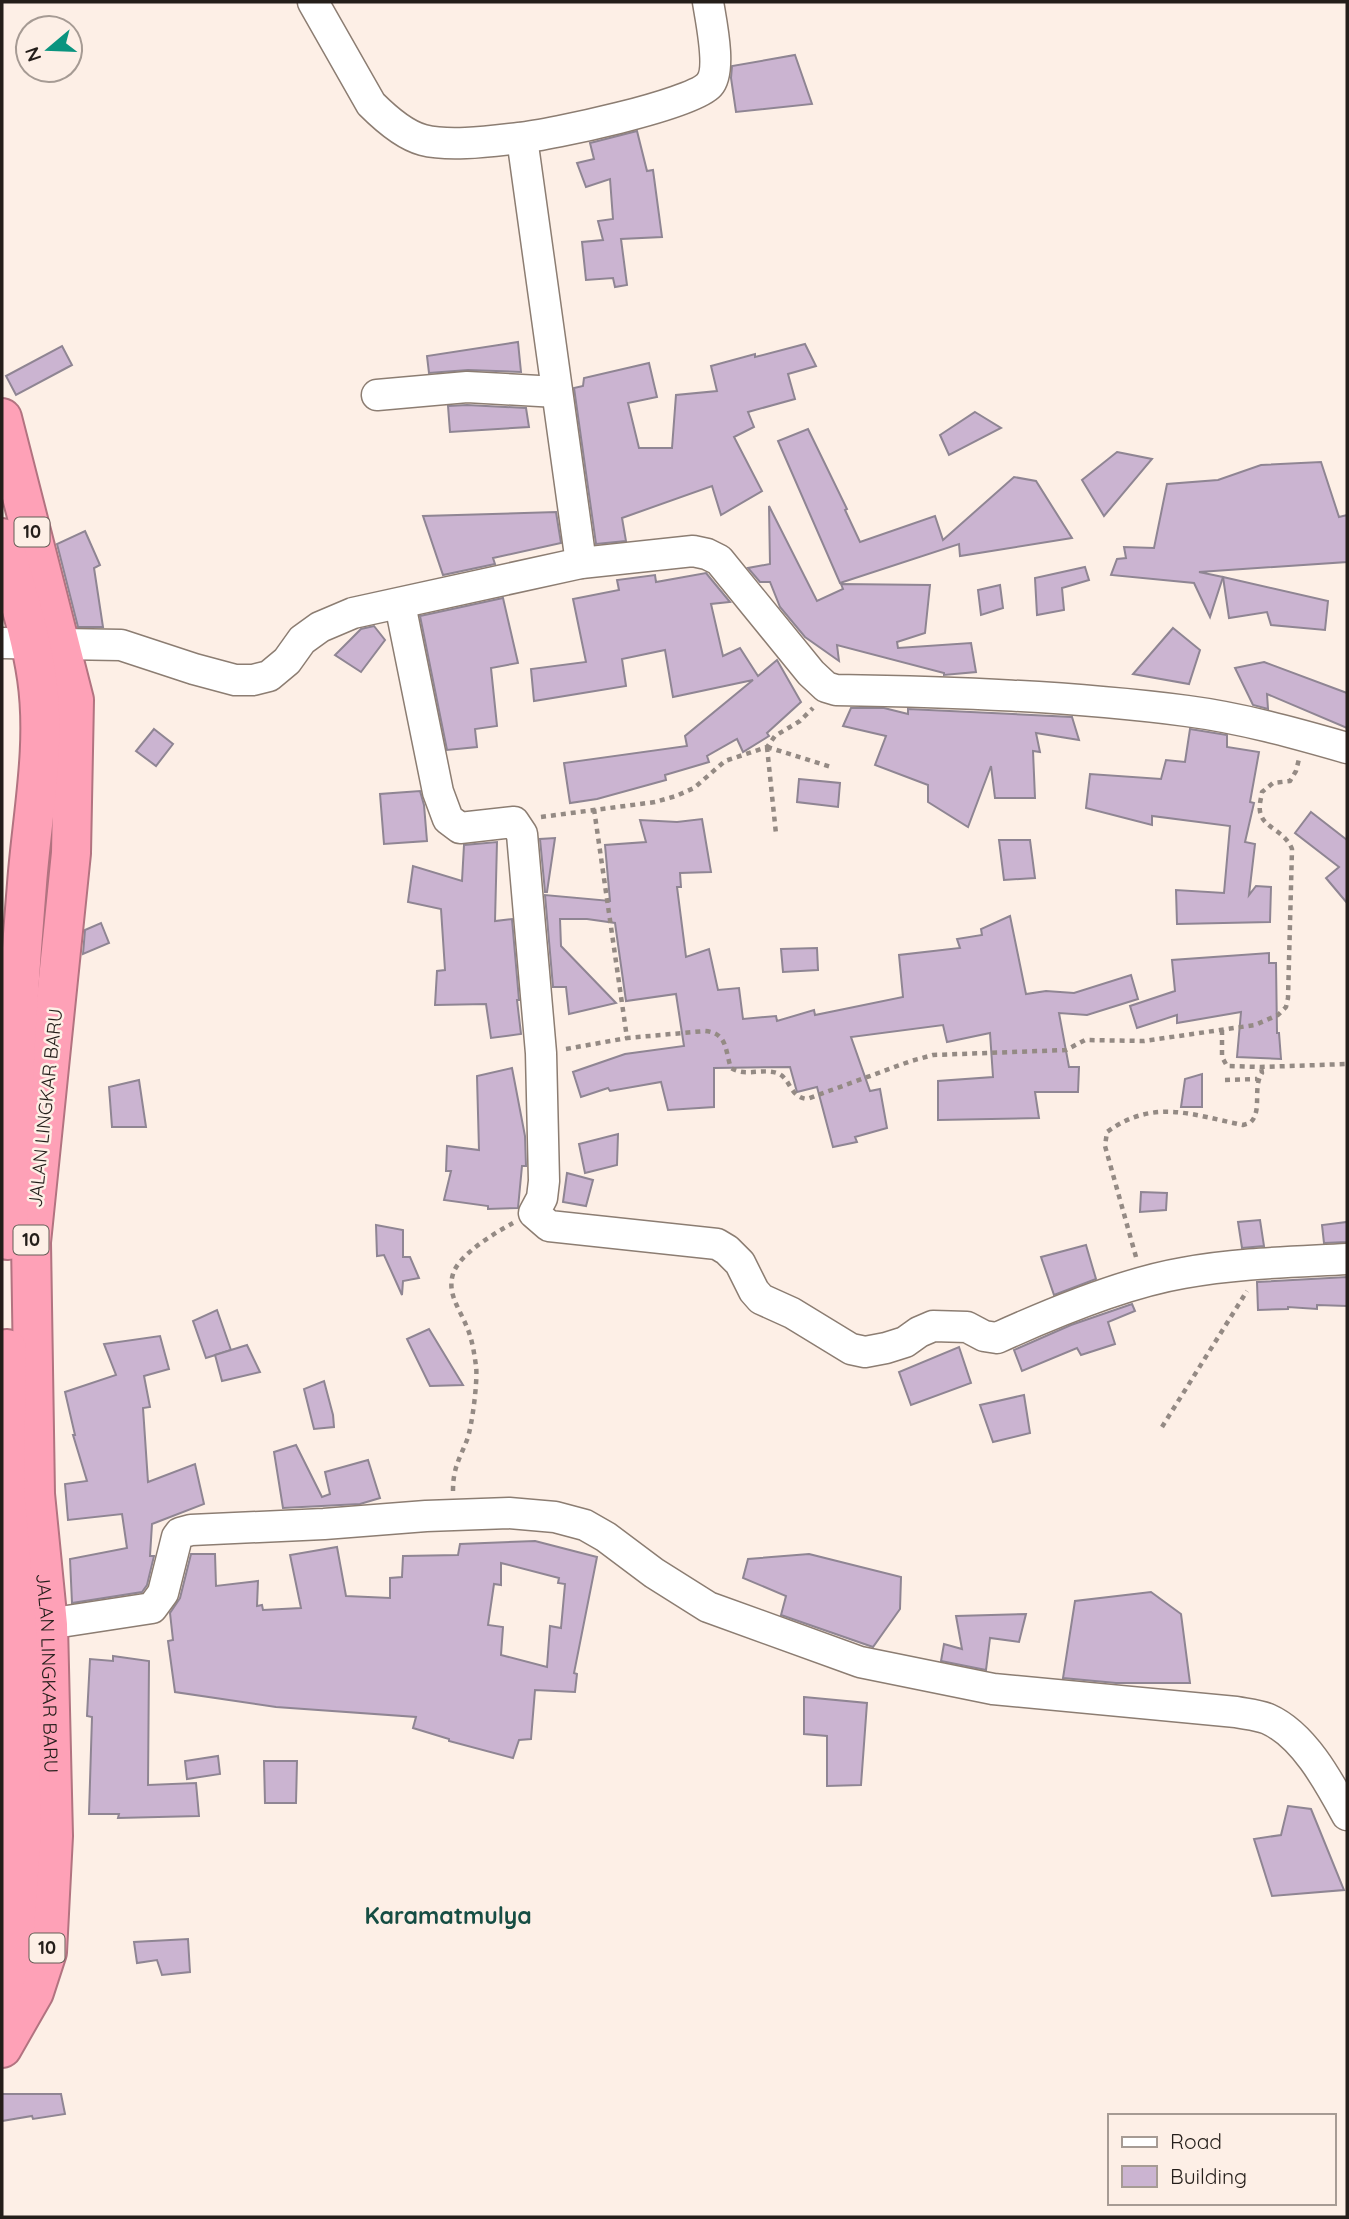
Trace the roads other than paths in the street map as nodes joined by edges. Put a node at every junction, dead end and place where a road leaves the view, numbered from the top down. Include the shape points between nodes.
1 (313, 2) edge
2 (708, 2) edge
3 (522, 138) junction
4 (557, 392) junction
5 (377, 396) dead end
6 (2, 418) edge
7 (2, 538) edge
8 (581, 563) junction
9 (400, 604) junction
10 (31, 645) edge
11 (1347, 748) edge
12 (7, 1120) edge
13 (1347, 1259) edge
14 (33, 1626) junction
15 (10, 1667) edge
16 (1347, 1815) edge
17 (2, 1993) edge
18 (2, 2048) edge

1 - 3 street via 371,104 401,129 441,142
2 - 3 street via 715,71 700,92 647,111
3 - 4 street
4 - 5 street via 467,387
4 - 8 street
6 - 10 highway, JALAN LINGKAR BARU / 10
7 - 10 highway, JALAN LINGKAR BARU / 10
8 - 9 street
8 - 11 street via 693,551 712,555 811,673 836,690 1034,695 1189,711
9 - 10 street via 353,613 320,627 269,676 253,680 235,680 121,645
9 - 13 street via 438,792 448,820 460,828 514,822 522,834 541,1053 544,1181 534,1213 549,1226 716,1244 740,1263 761,1299 851,1349 865,1352 905,1342 933,1326 967,1327 996,1338 1143,1282 1218,1267
10 - 12 highway, JALAN LINGKAR BARU / 10 via 37,679 39,779
10 - 14 highway, JALAN LINGKAR BARU / 10 via 74,700 71,853 31,1242
12 - 14 highway, JALAN LINGKAR BARU / 10 via 5,1488
14 - 15 highway, JALAN LINGKAR BARU / 10
14 - 16 street via 152,1608 163,1593 177,1537 183,1531 426,1516 555,1517 585,1525 606,1537 708,1607 860,1662 993,1689 1237,1712 1269,1720 1299,1743 1324,1774
14 - 18 highway, JALAN LINGKAR BARU / 10 via 53,1836 47,1952 34,1992
15 - 17 highway, JALAN LINGKAR BARU / 10 via 22,1831 13,1941

